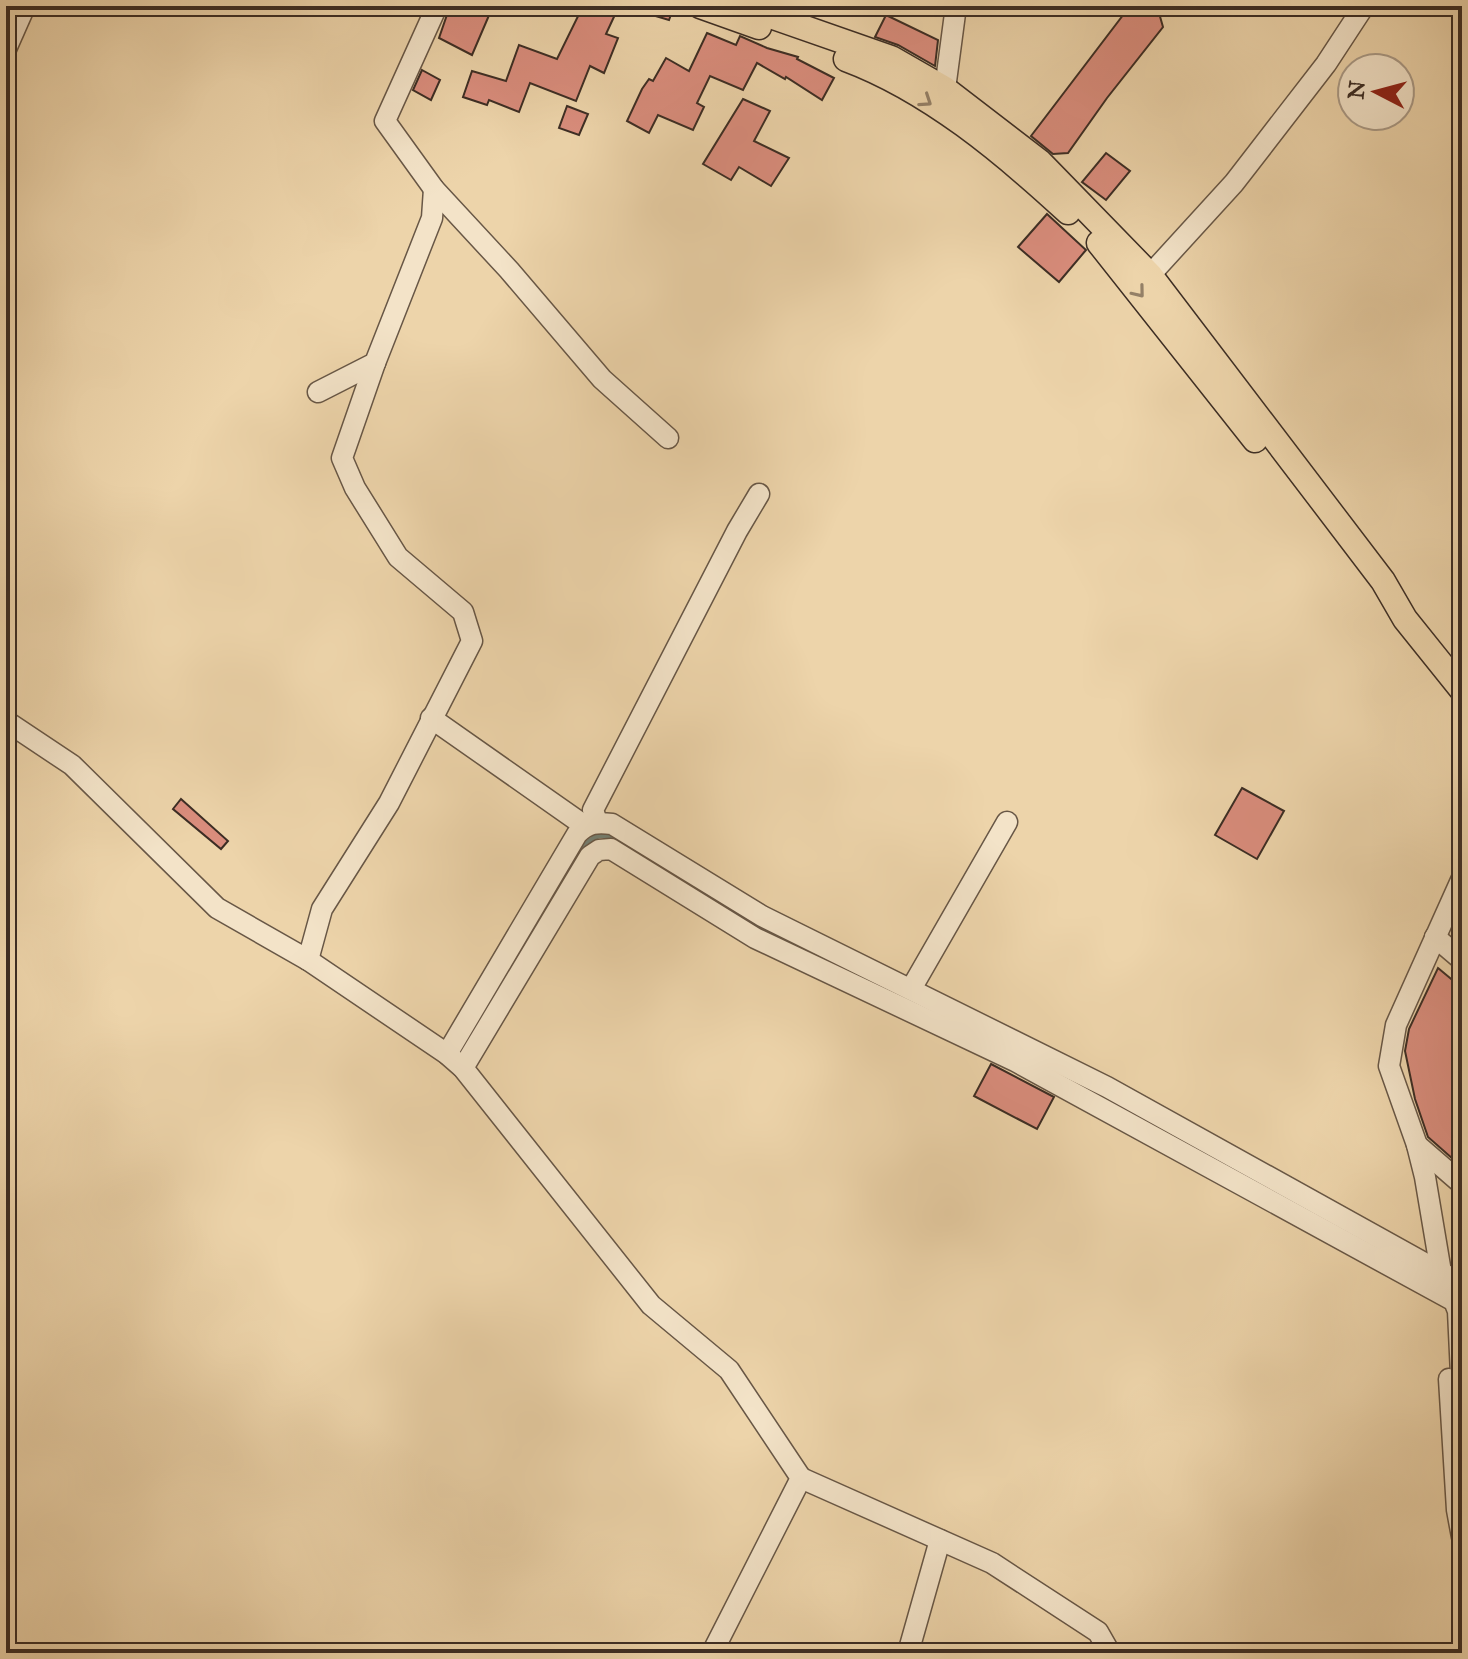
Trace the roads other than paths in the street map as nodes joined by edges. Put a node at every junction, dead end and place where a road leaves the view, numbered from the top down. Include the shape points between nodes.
1 (25, 6) edge
2 (437, 6) edge
3 (700, 6) edge
4 (742, 6) edge
5 (956, 6) edge
6 (1364, 6) edge
7 (6, 49) edge
8 (945, 89) junction
9 (434, 189) junction
10 (1150, 275) junction
11 (375, 363) junction
12 (318, 392) dead end
13 (668, 438) dead end
14 (759, 494) dead end
15 (1405, 619) junction
16 (1462, 690) edge
17 (431, 718) junction
18 (6, 721) edge
19 (1007, 822) dead end
20 (591, 824) junction
21 (1462, 878) edge
22 (1435, 937) junction
23 (308, 960) junction
24 (1462, 960) edge
25 (911, 989) junction
26 (1019, 1053) junction
27 (455, 1061) junction
28 (1417, 1145) junction
29 (1462, 1184) edge
30 (1442, 1274) junction
31 (1462, 1284) edge
32 (1444, 1296) junction
33 (1462, 1396) edge
34 (801, 1478) junction
35 (1462, 1537) edge
36 (940, 1540) junction
37 (712, 1653) edge
38 (908, 1653) edge
39 (1110, 1653) edge

1 - 7 street
2 - 9 street via 385,121
3 -> 15 main road via 870,68 903,85 1024,172 1094,236 1375,595
4 - 8 main road via 891,58
5 - 8 street
6 - 10 street via 1234,183
8 - 10 main road via 1040,162
9 - 11 street via 432,218
9 - 13 street via 602,379
10 - 15 main road via 1383,581
11 - 12 street
11 - 17 street via 342,458 398,557 463,612 472,641
14 - 20 street via 593,810
15 - 16 main road
17 - 20 street
17 - 23 street via 389,803 322,909
18 - 23 street via 72,765 217,908
19 - 25 street
20 - 25 street via 612,824 762,916
20 - 27 street via 577,834
21 - 22 street
22 - 24 street
22 - 28 street via 1396,1025 1389,1066
23 - 27 street
25 - 26 street
26 - 27 street via 755,938 611,849 590,856
26 - 30 street via 1107,1087
26 - 32 street
27 - 34 street via 651,1305 729,1370
28 - 29 street
28 - 30 street
30 - 31 street
30 - 32 street
32 - 33 street via 1458,1311
32 - 35 street
34 - 36 street
34 - 37 street
36 - 38 street
36 - 39 street via 992,1563 1098,1632

